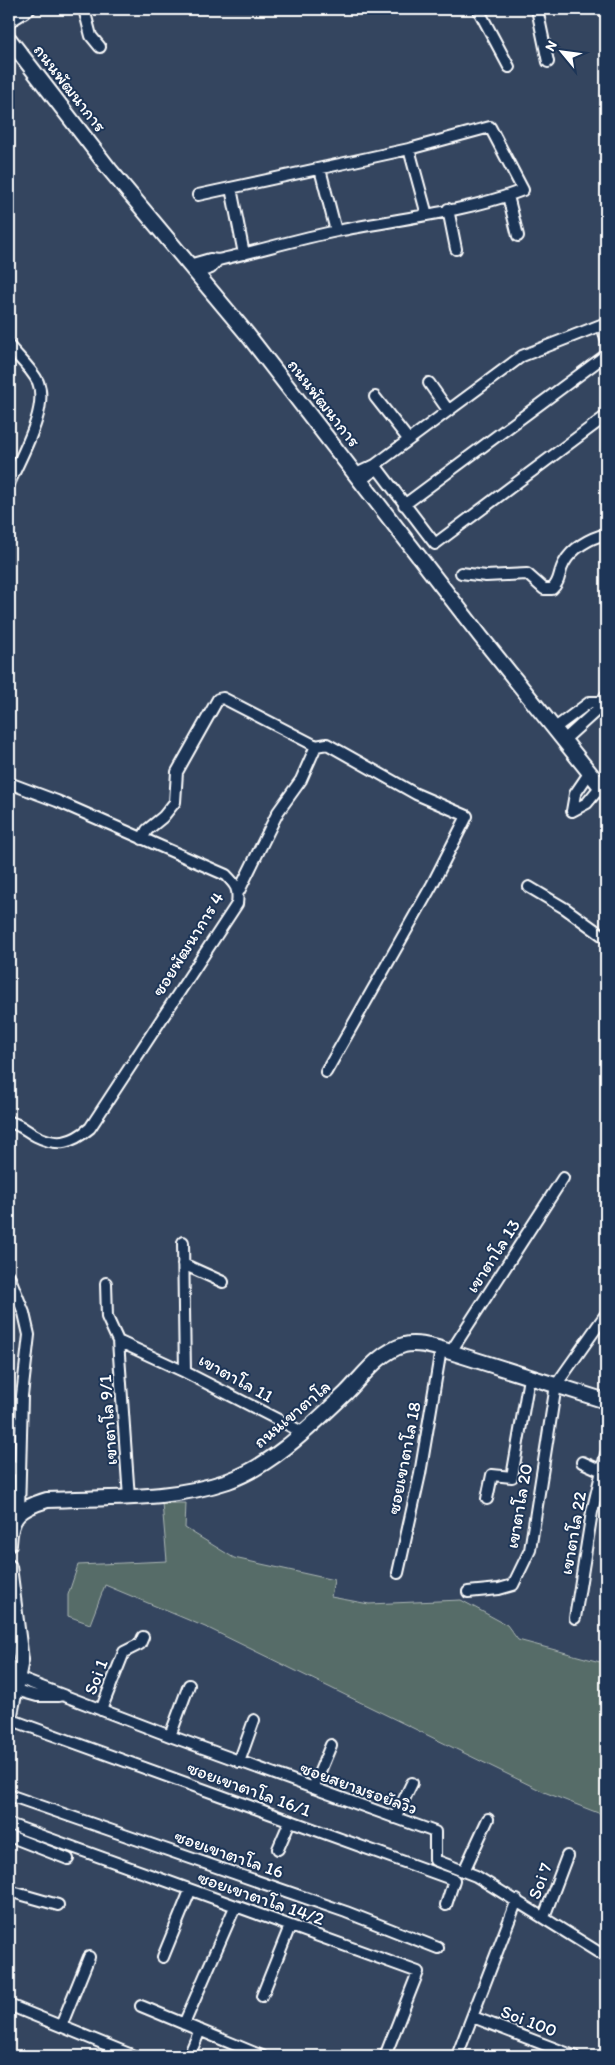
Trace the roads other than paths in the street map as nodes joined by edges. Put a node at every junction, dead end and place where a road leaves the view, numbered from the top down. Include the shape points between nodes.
1 (30, 9) edge
2 (84, 9) edge
3 (478, 9) edge
4 (537, 9) edge
5 (9, 22) edge
6 (9, 39) edge
7 (100, 47) dead end
8 (548, 62) dead end
9 (509, 68) dead end
10 (409, 149) junction
11 (320, 169) junction
12 (231, 188) junction
13 (198, 195) dead end
14 (508, 196) junction
15 (448, 209) junction
16 (427, 215) junction
17 (336, 231) junction
18 (518, 236) dead end
19 (456, 249) dead end
20 (244, 254) junction
21 (193, 269) junction
22 (604, 324) edge
23 (606, 340) edge
24 (9, 346) edge
25 (606, 355) edge
26 (429, 383) dead end
27 (375, 397) dead end
28 (448, 410) junction
29 (606, 416) edge
30 (408, 439) junction
31 (375, 465) junction
32 (358, 477) junction
33 (9, 484) edge
34 (404, 505) junction
35 (606, 534) edge
36 (461, 573) dead end
37 (603, 698) edge
38 (555, 728) junction
39 (564, 740) junction
40 (316, 746) junction
41 (590, 772) junction
42 (9, 783) edge
43 (603, 790) edge
44 (142, 839) junction
45 (529, 887) dead end
46 (239, 891) junction
47 (606, 938) edge
48 (326, 1072) dead end
49 (9, 1122) edge
50 (563, 1178) dead end
51 (183, 1242) dead end
52 (183, 1264) junction
53 (9, 1276) edge
54 (223, 1282) dead end
55 (106, 1283) dead end
56 (606, 1314) edge
57 (118, 1340) junction
58 (445, 1351) junction
59 (185, 1372) junction
60 (529, 1378) junction
61 (556, 1385) junction
62 (606, 1400) edge
63 (302, 1432) junction
64 (606, 1454) edge
65 (582, 1462) dead end
66 (9, 1465) edge
67 (602, 1471) junction
68 (20, 1472) junction
69 (129, 1498) junction
70 (487, 1499) dead end
71 (19, 1512) junction
72 (9, 1535) edge
73 (9, 1544) edge
74 (9, 1567) edge
75 (398, 1573) dead end
76 (468, 1592) dead end
77 (575, 1618) dead end
78 (143, 1637) dead end
79 (17, 1684) junction
80 (189, 1685) dead end
81 (101, 1710) junction
82 (9, 1719) edge
83 (254, 1720) dead end
84 (170, 1736) junction
85 (331, 1745) dead end
86 (239, 1762) junction
87 (412, 1783) dead end
88 (313, 1788) junction
89 (9, 1794) edge
90 (395, 1818) junction
91 (488, 1818) dead end
92 (290, 1821) junction
93 (9, 1824) edge
94 (9, 1836) edge
95 (278, 1849) dead end
96 (567, 1856) dead end
97 (68, 1859) dead end
98 (464, 1871) junction
99 (9, 1891) edge
100 (190, 1891) junction
101 (517, 1900) junction
102 (58, 1905) dead end
103 (446, 1905) dead end
104 (235, 1907) junction
105 (544, 1917) junction
106 (290, 1926) junction
107 (438, 1948) dead end
108 (89, 1957) dead end
109 (163, 1957) dead end
110 (606, 1957) edge
111 (262, 1996) dead end
112 (9, 2005) edge
113 (141, 2006) dead end
114 (473, 2017) junction
115 (184, 2024) junction
116 (61, 2026) junction
117 (200, 2030) junction
118 (134, 2056) edge
119 (189, 2056) edge
120 (262, 2056) edge
121 (385, 2056) edge
122 (457, 2056) edge
123 (574, 2056) edge

1 - 5 street
2 - 7 street via 92,36
3 - 9 street
4 - 8 street
6 - 21 street, ถนนพัฒนาการ via 110,170
10 - 11 street
10 - 14 street via 490,127 524,190
10 - 16 street
11 - 12 street
11 - 17 street
12 - 13 street
12 - 20 street
14 - 15 street
14 - 18 street
15 - 16 street
15 - 19 street
16 - 17 street
17 - 20 street
20 - 21 street via 218,260 210,268
21 - 32 street, ถนนพัฒนาการ
22 - 23 street
22 - 28 street via 522,356
24 - 33 street via 37,380 41,392 34,424
25 - 34 street
26 - 28 street
27 - 30 street
28 - 30 street
29 - 34 street via 435,544
30 - 31 street
31 - 32 street via 372,472
31 - 34 street
32 - 38 street, ถนนพัฒนาการ
35 - 36 street via 586,542 563,564 559,580 552,589 544,589 527,574 486,576
37 - 38 street via 590,702
37 - 39 street via 597,710
38 - 39 street, ถนนพัฒนาการ
39 - 41 street, ถนนพัฒนาการ
40 - 44 street via 223,698 218,699 177,772 175,802 144,833
40 - 46 street via 301,780 278,812
40 - 48 street via 327,744 416,794 467,816 432,885
41 - 43 street, ถนนพัฒนาการ
41 - 43 street via 575,794 572,811
42 - 44 street, ซอยพัฒนาการ 4
44 - 46 street, ซอยพัฒนาการ 4 via 226,875
45 - 47 street
46 - 49 street, ซอยพัฒนาการ 4 via 236,904 90,1128 76,1140 58,1142 37,1137
50 - 58 street, เขาตาโล 13
51 - 52 street, เขาตาโล 11
52 - 54 street
52 - 59 street, เขาตาโล 11
53 - 68 street via 29,1335 22,1396
55 - 57 street via 107,1317
56 - 61 street
57 - 59 street
57 - 69 street, เขาตาโล 9/1
58 - 60 street, ถนนเขาตาโล
58 - 63 street, ถนนเขาตาโล via 406,1344 382,1356
58 - 75 street, ซอยเขาตาโล 18
59 - 63 street, เขาตาโล 11
60 - 61 street, ถนนเขาตาโล
60 - 70 street via 512,1477 492,1475
61 - 62 street, ถนนเขาตาโล
61 - 76 street, เขาตาโล 20 via 530,1550 524,1565 513,1584
63 - 69 street, ถนนเขาตาโล via 264,1463 228,1481 169,1496
64 - 67 street, เขาตาโล 22
65 - 67 street
66 - 68 street
67 - 77 street, เขาตาโล 22
68 - 71 street
69 - 71 street, ถนนเขาตาโล via 47,1500
71 - 72 street
72 - 73 street
74 - 79 street via 21,1660
78 - 81 street, Soi 1 via 140,1644 124,1652
79 - 81 street, ซอยสยามรอยัลวิว via 40,1685 60,1696
79 - 82 street
80 - 84 street
81 - 84 street, ซอยสยามรอยัลวิว
82 - 92 street, ซอยเขาตาโล 16/1
83 - 86 street
84 - 86 street, ซอยสยามรอยัลวิว
85 - 88 street
86 - 88 street, ซอยสยามรอยัลวิว
87 - 90 street
88 - 90 street, ซอยสยามรอยัลวิว
89 - 107 street, ซอยเขาตาโล 16 via 346,1912
90 - 98 street, ซอยสยามรอยัลวิว via 435,1832 435,1860
91 - 98 street
92 - 95 street
92 - 103 street, ซอยเขาตาโล 16/1 via 454,1880
93 - 100 street, ซอยเขาตาโล 14/2
94 - 97 street
96 - 105 street, Soi 7
98 - 101 street, ซอยสยามรอยัลวิว
99 - 102 street
100 - 104 street, ซอยเขาตาโล 14/2
100 - 109 street
101 - 105 street, ซอยสยามรอยัลวิว
101 - 114 street
104 - 106 street, ซอยเขาตาโล 14/2
104 - 115 street
105 - 110 street, ซอยสยามรอยัลวิว
106 - 111 street
106 - 121 street, ซอยเขาตาโล 14/2 via 418,1972
108 - 116 street
112 - 116 street
113 - 115 street
114 - 122 street
114 - 123 street, Soi 100
115 - 117 street
116 - 118 street
117 - 119 street
117 - 120 street

